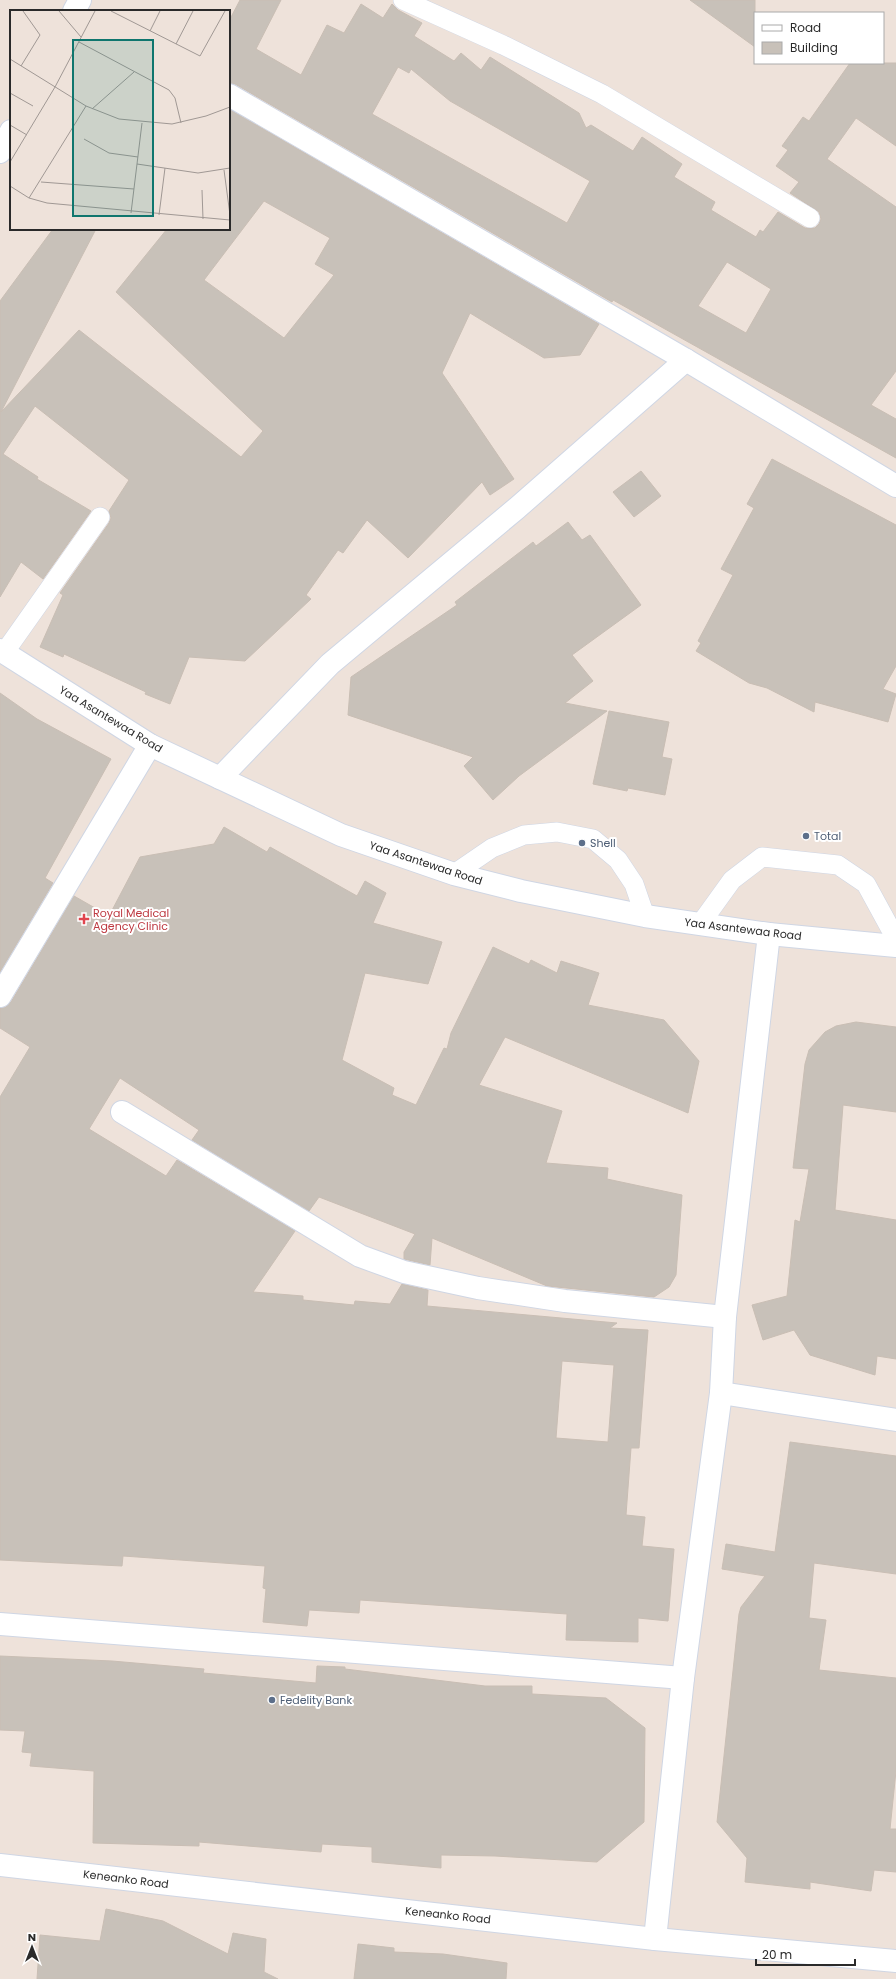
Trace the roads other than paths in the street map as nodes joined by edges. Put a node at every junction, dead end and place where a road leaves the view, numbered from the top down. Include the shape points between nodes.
1 (80, 0) edge
2 (403, 0) edge
3 (75, 10) edge
4 (230, 96) edge
5 (10, 133) edge
6 (0, 152) edge
7 (810, 218) dead end
8 (686, 360) junction
9 (896, 486) edge
10 (100, 517) dead end
11 (2, 652) edge
12 (150, 745) junction
13 (220, 778) junction
14 (454, 874) junction
15 (645, 916) junction
16 (701, 923) junction
17 (769, 934) junction
18 (896, 939) edge
19 (896, 946) edge
20 (0, 996) edge
21 (122, 1112) dead end
22 (725, 1318) junction
23 (721, 1393) junction
24 (896, 1420) edge
25 (0, 1624) edge
26 (683, 1678) junction
27 (0, 1865) edge
28 (656, 1939) junction
29 (896, 1961) edge

1 - 3 street
2 - 7 lane via 504,45 602,94
4 - 8 street
5 - 6 street
8 - 9 street
8 - 13 street via 517,508 330,664
10 - 11 lane
11 - 12 street, Yaa Asantewaa Road
12 - 13 street, Yaa Asantewaa Road
12 - 20 street
13 - 14 street, Yaa Asantewaa Road via 340,835
14 - 15 street, Yaa Asantewaa Road via 521,891
14 - 15 lane via 492,848 524,835 557,832 593,840 618,860 634,884
15 - 16 street, Yaa Asantewaa Road
16 - 17 street, Yaa Asantewaa Road
16 - 18 lane via 732,880 762,857 838,865 866,884
17 - 19 street, Yaa Asantewaa Road
17 - 22 street
21 - 22 street via 360,1256 397,1269 478,1288 565,1301
22 - 23 street
23 - 24 street
23 - 26 street
25 - 26 street
26 - 28 street
27 - 28 street, Keneanko Road
28 - 29 street, Keneanko Road

